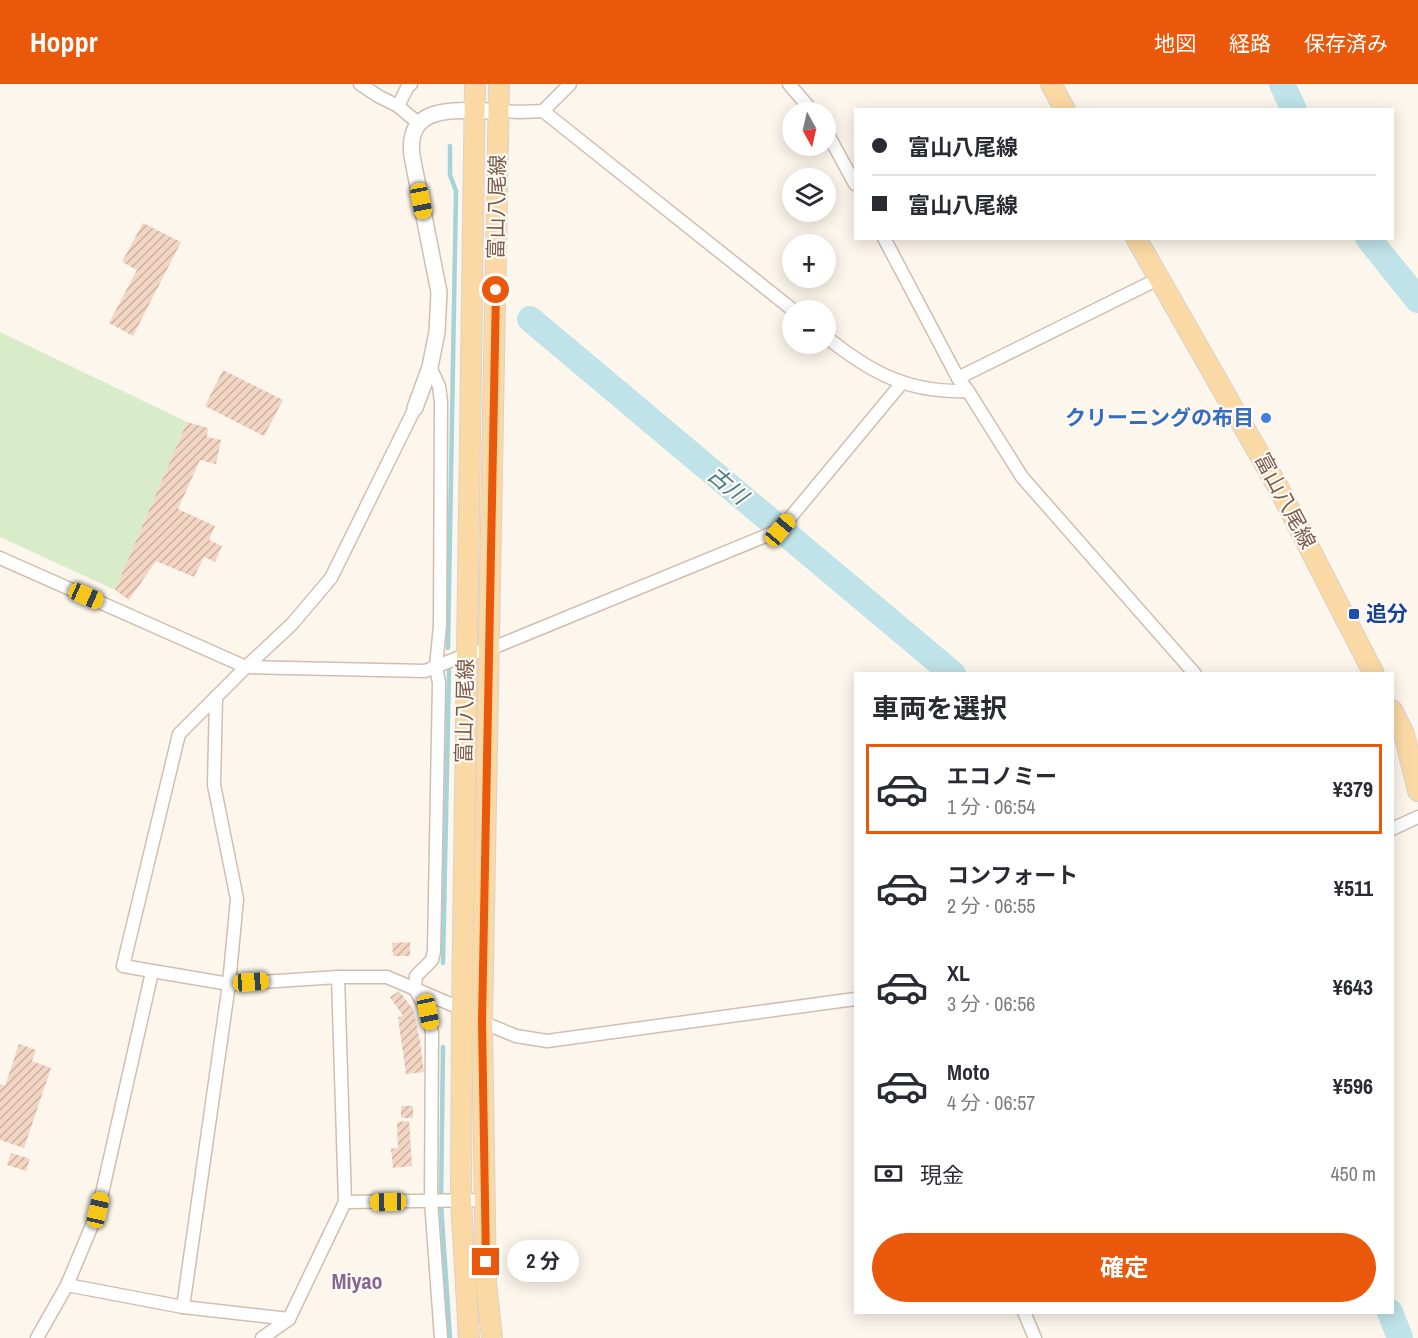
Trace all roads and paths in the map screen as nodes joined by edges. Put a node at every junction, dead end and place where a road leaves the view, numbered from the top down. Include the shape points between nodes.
1 (360, 84) edge
2 (411, 84) edge
3 (475, 84) edge
4 (499, 84) edge
5 (570, 84) edge
6 (789, 84) edge
7 (1051, 84) edge
8 (804, 102) edge
9 (398, 106) junction
10 (1064, 108) edge
11 (475, 111) junction
12 (499, 111) junction
13 (543, 111) junction
14 (418, 123) junction
15 (836, 149) edge
16 (854, 182) edge
17 (885, 240) edge
18 (1137, 240) edge
19 (1158, 279) junction
20 (782, 301) edge
21 (836, 345) edge
22 (430, 367) junction
23 (958, 378) junction
24 (901, 384) junction
25 (968, 391) junction
26 (415, 408) joint
27 (0, 558) edge
28 (490, 649) junction
29 (465, 656) junction
30 (246, 667) junction
31 (436, 667) junction
32 (1193, 672) edge
33 (1373, 672) edge
34 (216, 697) junction
35 (1394, 714) edge
36 (1418, 791) edge
37 (1418, 817) edge
38 (1394, 829) edge
39 (152, 972) junction
40 (338, 977) junction
41 (229, 984) junction
42 (415, 989) junction
43 (854, 999) edge
44 (462, 1009) junction
45 (482, 1022) junction
46 (461, 1200) junction
47 (484, 1200) junction
48 (431, 1201) junction
49 (345, 1202) junction
50 (67, 1285) junction
51 (183, 1307) junction
52 (1025, 1314) edge
53 (289, 1319) junction
54 (37, 1338) edge
55 (262, 1338) edge
56 (441, 1338) edge
57 (469, 1338) edge
58 (492, 1338) edge
59 (1035, 1338) edge

1 - 9 street
2 - 9 street
3 - 11 main road, 富山八尾線
4 - 12 main road, 富山八尾線
5 - 13 street
6 - 8 street
7 - 10 main road
9 - 14 street
11 - 12 street
11 - 14 street via 435,113
11 - 29 main road, 富山八尾線
12 - 13 street
12 - 28 main road, 富山八尾線
13 - 20 street
14 - 22 street via 410,146 439,292
15 - 16 street
17 - 23 street
18 - 19 main road, 富山八尾線
19 - 23 street
19 - 33 main road, 富山八尾線 via 1278,487
21 - 24 street
22 - 26 street
22 - 31 street via 441,402 440,625
23 - 25 street
24 - 25 street via 947,392
24 - 28 street via 780,530
25 - 32 street via 1022,477
26 - 30 street via 331,578 292,624
27 - 30 street
28 - 29 street
28 - 45 main road, 富山八尾線
29 - 31 street
29 - 44 main road, 富山八尾線
30 - 31 street via 425,671
30 - 34 street
31 - 42 street via 439,683 434,951 432,960 416,976
34 - 39 street via 178,734 123,966
34 - 41 street via 214,785 237,899
35 - 36 main road via 1404,734
37 - 38 street
39 - 41 street
39 - 50 street via 98,1210
40 - 41 street
40 - 42 street via 387,977
40 - 49 street
41 - 51 street
42 - 44 street
42 - 48 street via 428,1012 432,1034
43 - 45 street via 546,1041 516,1036
44 - 45 street
44 - 46 main road, 富山八尾線
45 - 47 main road, 富山八尾線
46 - 47 street
46 - 48 street
46 - 57 main road, 富山八尾線
47 - 58 main road, 富山八尾線
48 - 49 street
48 - 56 street
49 - 53 street
50 - 51 street
50 - 54 street
51 - 53 street
52 - 59 street
53 - 55 street

